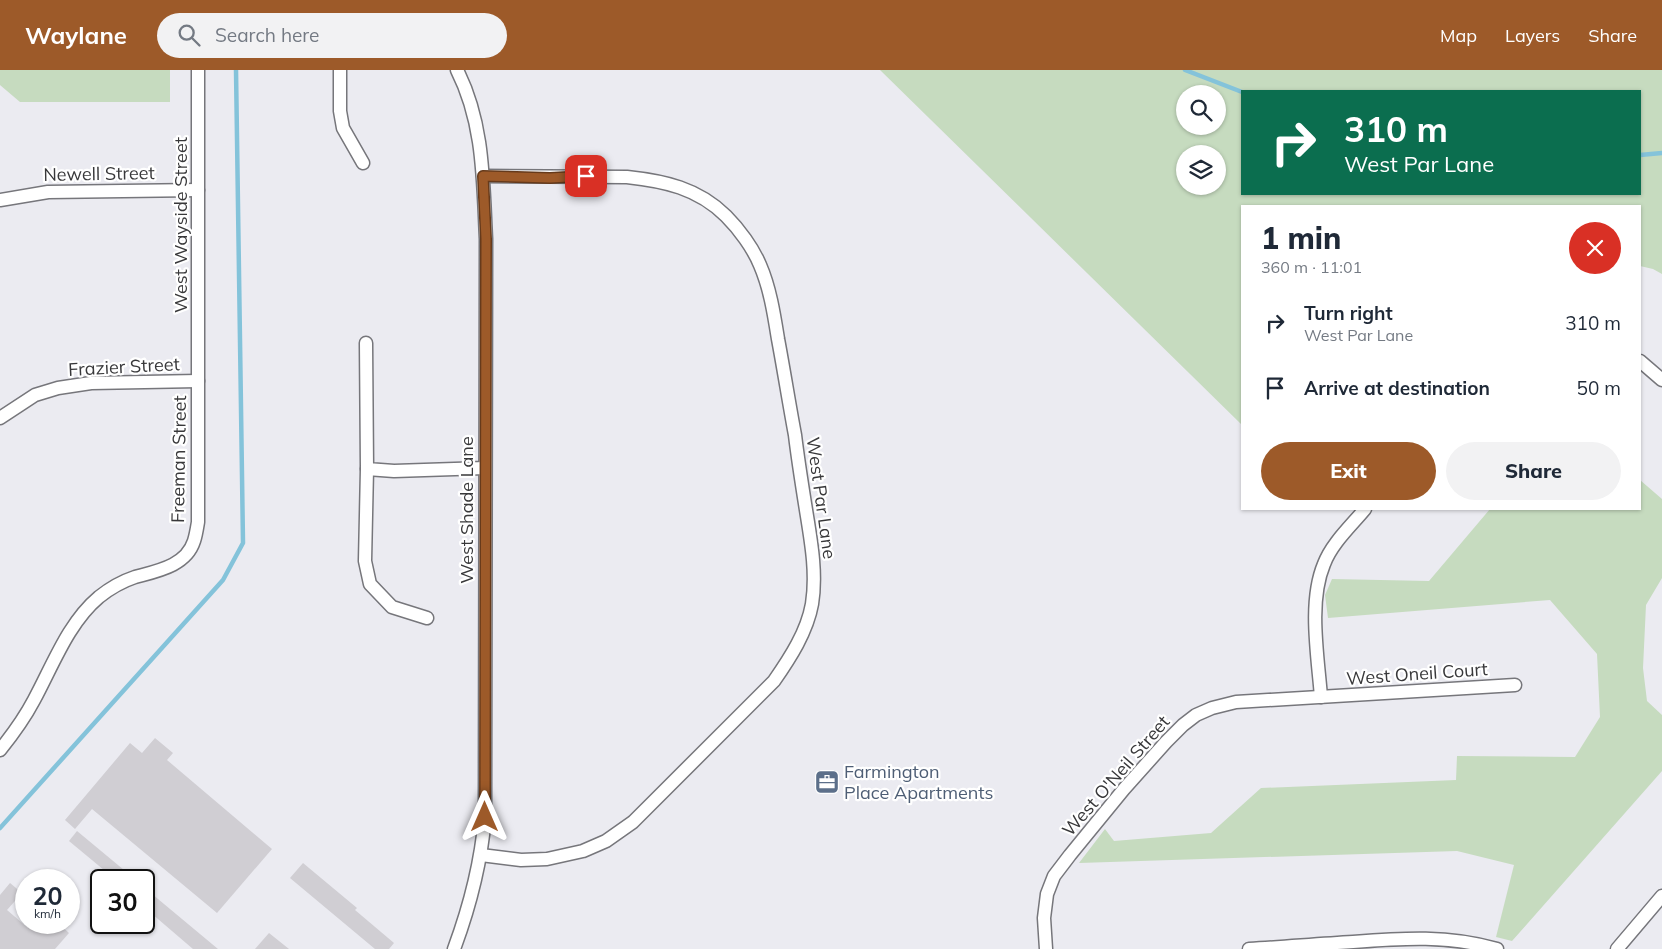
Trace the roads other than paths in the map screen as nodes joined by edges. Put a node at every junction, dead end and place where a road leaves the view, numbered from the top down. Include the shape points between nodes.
1 (198, 70) edge
2 (340, 70) edge
3 (458, 70) edge
4 (363, 163) dead end
5 (483, 176) junction
6 (198, 190) junction
7 (0, 200) edge
8 (366, 343) dead end
9 (1641, 362) edge
10 (1662, 380) edge
11 (198, 381) junction
12 (0, 418) edge
13 (485, 468) junction
14 (367, 469) junction
15 (1365, 510) edge
16 (428, 618) dead end
17 (1515, 685) dead end
18 (1321, 697) junction
19 (0, 750) edge
20 (480, 855) junction
21 (1662, 896) edge
22 (1393, 944) edge
23 (454, 949) edge
24 (1046, 949) edge
25 (1249, 949) edge
26 (1498, 949) edge
27 (1617, 949) edge

1 - 6 street, West Wayside Street
2 - 4 street via 343,128
3 - 5 street, West Shade Lane via 478,128
5 - 13 street, West Shade Lane via 486,239
5 - 20 street, West Par Lane via 656,180 690,191 727,216 760,265 772,306 815,580 812,606 804,630 774,681 633,822 606,841 583,851 547,859 520,860
6 - 7 street, Newell Street via 48,192
6 - 11 street, West Wayside Street
8 - 14 street
9 - 10 street
11 - 12 street, Frazier Street via 91,383 58,388 35,395
11 - 19 street, Freeman Street via 198,522 194,542 182,559 171,566 117,586 88,609 62,647 34,701
13 - 14 street
13 - 20 street, West Shade Lane via 485,817
14 - 16 street via 365,561 370,584 392,607
15 - 18 street via 1336,544 1324,563 1318,583 1315,602
17 - 18 street, West Oneil Court
18 - 24 street, West O'Neil Street via 1236,702 1212,708 1183,725 1124,789 1054,876 1047,894 1044,918
20 - 23 street, West Shade Lane via 467,914
21 - 27 street
22 - 25 street
22 - 26 street via 1442,938

